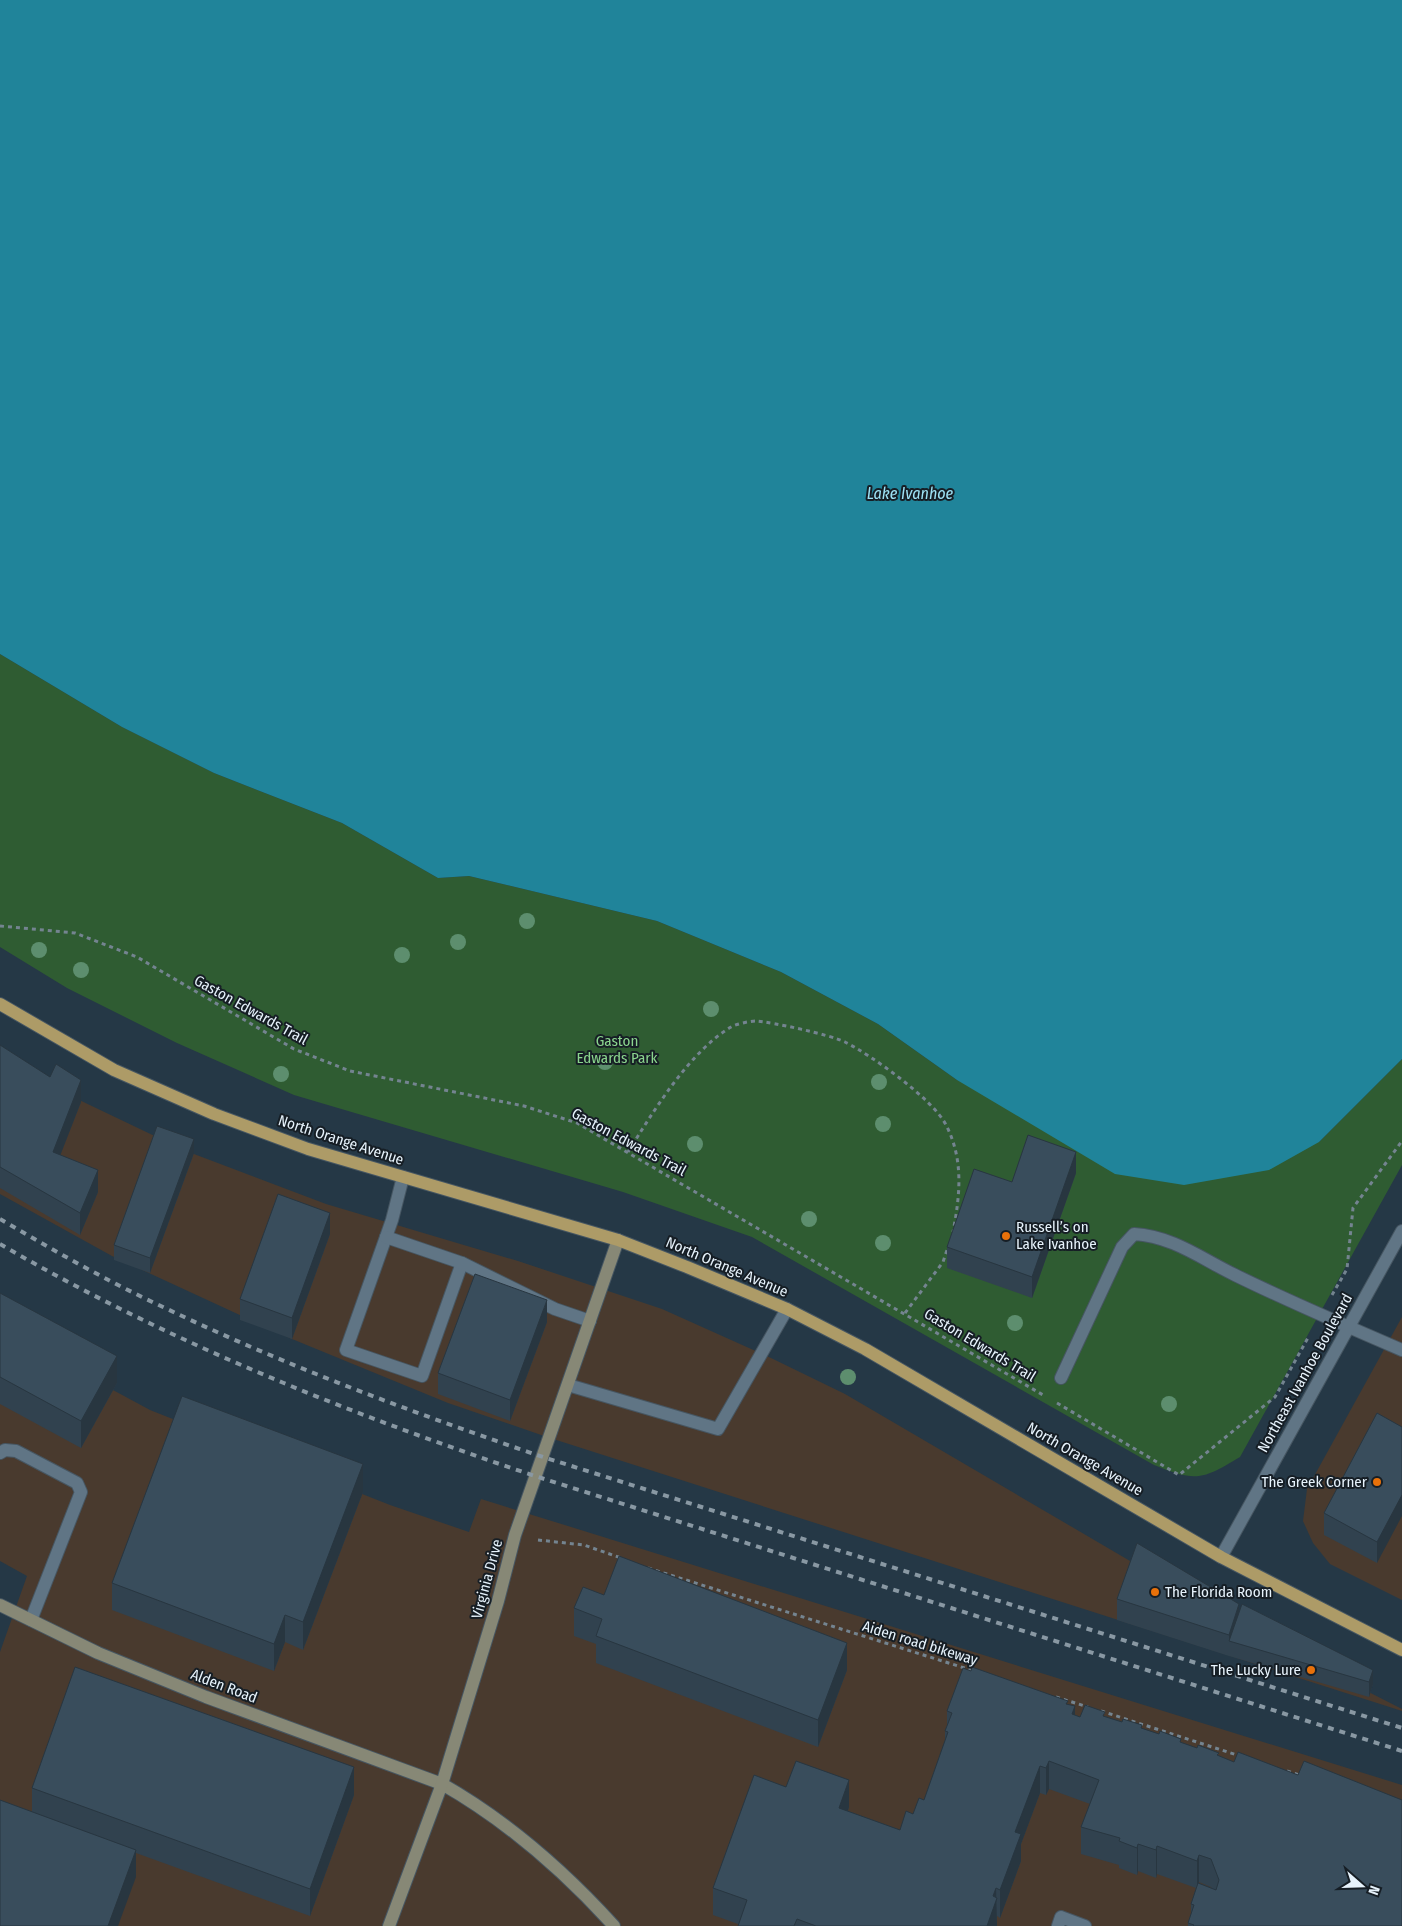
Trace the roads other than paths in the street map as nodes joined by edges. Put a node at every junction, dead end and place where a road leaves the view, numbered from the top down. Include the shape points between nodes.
1 (0, 1004) edge
2 (403, 1177) junction
3 (1402, 1231) edge
4 (386, 1237) junction
5 (618, 1240) junction
6 (462, 1264) junction
7 (786, 1309) junction
8 (590, 1321) junction
9 (1350, 1327) junction
10 (1402, 1350) edge
11 (1061, 1378) dead end
12 (568, 1385) junction
13 (0, 1453) edge
14 (1221, 1558) junction
15 (0, 1604) edge
16 (30, 1620) junction
17 (1402, 1650) edge
18 (442, 1784) junction
19 (389, 1926) edge
20 (614, 1926) edge
21 (1058, 1926) edge
22 (1086, 1926) edge

1 - 2 main road, North Orange Avenue via 114,1070 214,1114 308,1149
2 - 4 street
2 - 5 main road, North Orange Avenue
3 - 9 street, Northeast Ivanhoe Boulevard
4 - 6 street
4 - 6 street via 346,1350 422,1376
5 - 7 main road, North Orange Avenue
5 - 8 street, Virginia Drive
6 - 8 street via 555,1310
7 - 12 street via 718,1429
7 - 14 main road, North Orange Avenue via 865,1349
8 - 12 street, Virginia Drive
9 - 10 street
9 - 11 street via 1170,1241 1134,1234 1122,1247
9 - 14 street, Northeast Ivanhoe Boulevard
12 - 18 street, Virginia Drive via 515,1538
13 - 16 street via 16,1451 77,1483 81,1492
14 - 17 main road, North Orange Avenue
15 - 16 street, Alden Road
16 - 18 street, Alden Road via 98,1653 206,1697
18 - 19 street, Virginia Drive
18 - 20 street, Alden Road via 478,1804 515,1833 584,1894
21 - 22 street via 1062,1917

